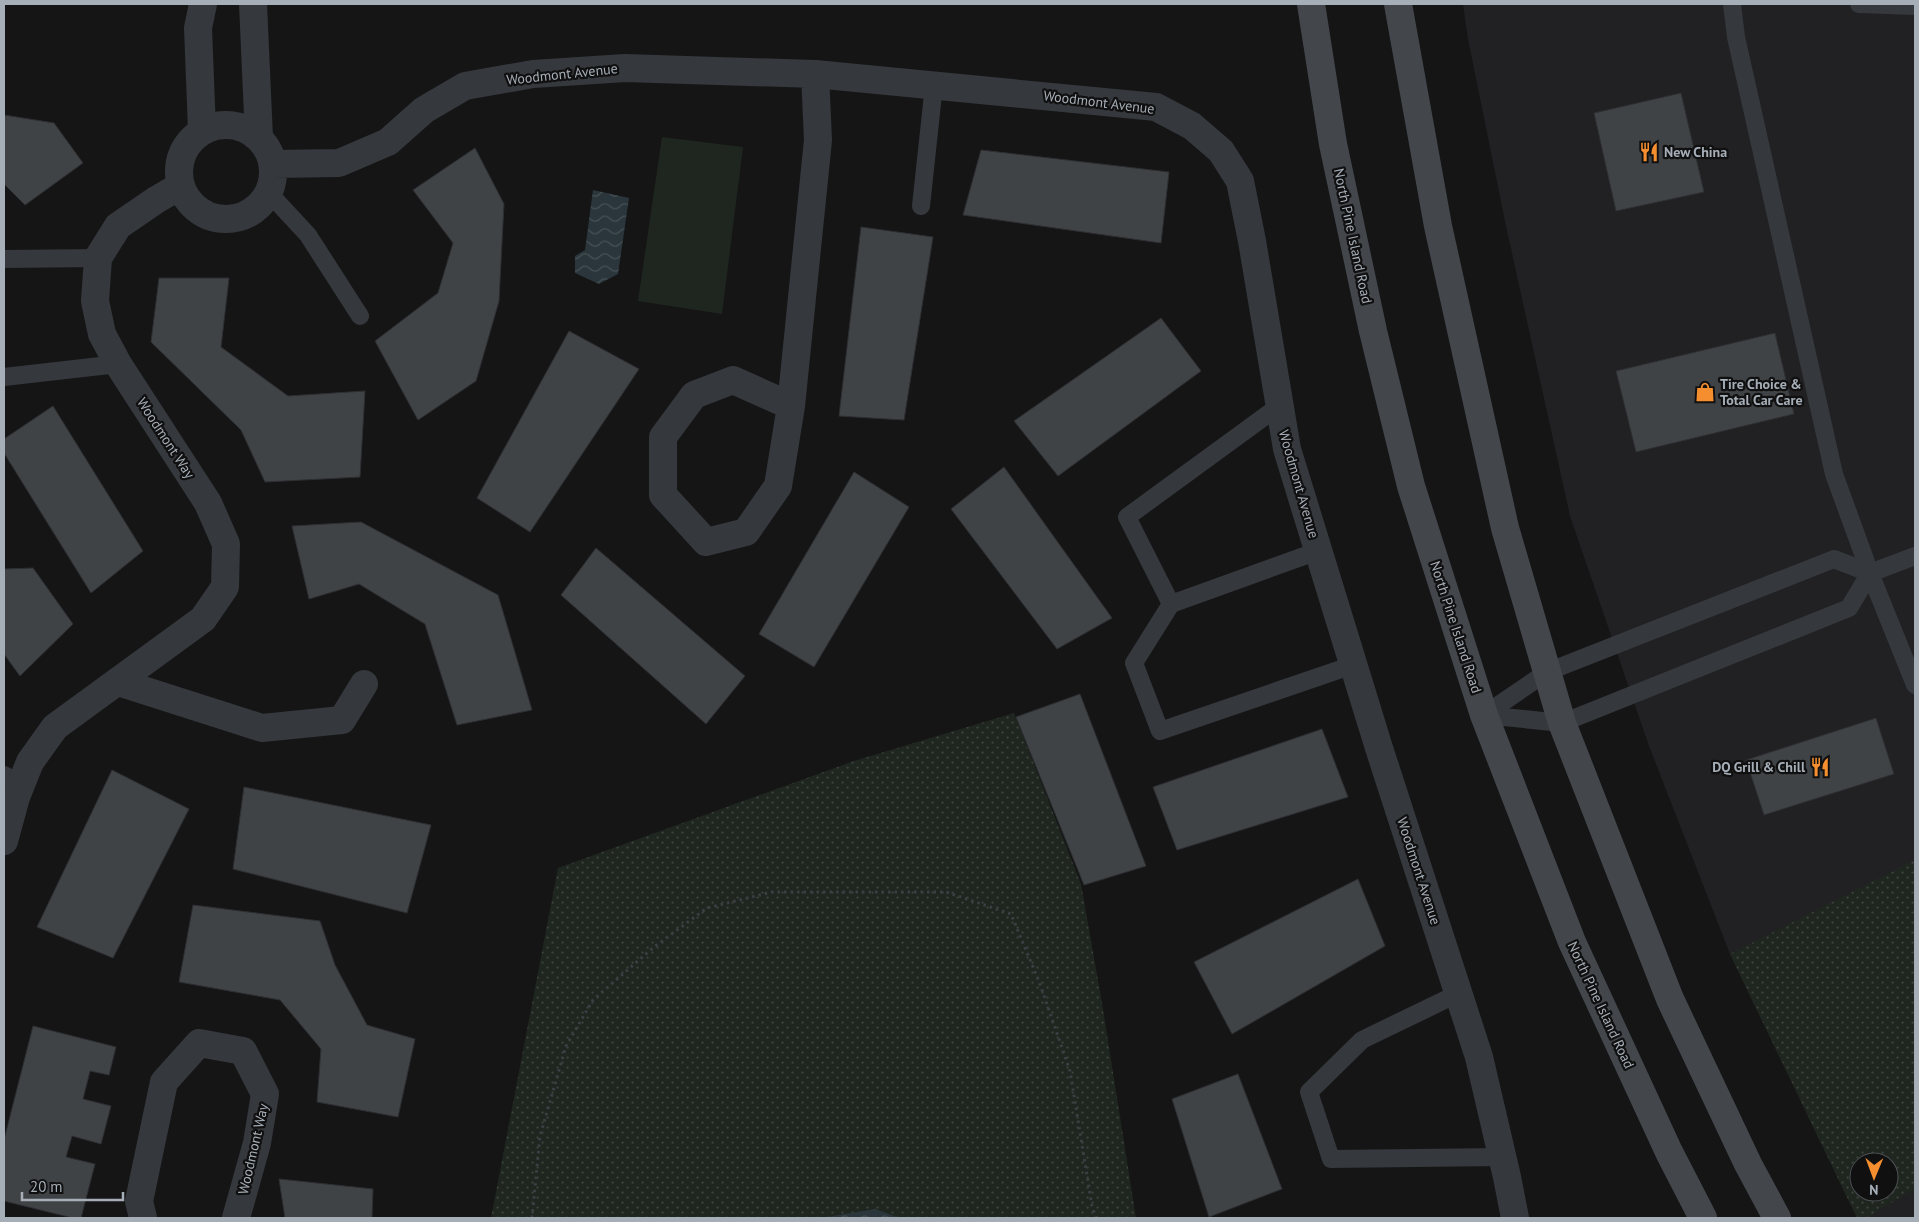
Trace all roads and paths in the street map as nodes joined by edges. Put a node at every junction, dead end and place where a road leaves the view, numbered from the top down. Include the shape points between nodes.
1 (203, 4) edge
2 (253, 4) edge
3 (1311, 4) edge
4 (1398, 4) edge
5 (1732, 4) edge
6 (1859, 4) edge
7 (1915, 6) edge
8 (815, 74) junction
9 (934, 85) junction
10 (202, 130) junction
11 (259, 138) junction
12 (273, 164) junction
13 (180, 186) junction
14 (269, 193) junction
15 (921, 206) dead end
16 (98, 258) junction
17 (4, 259) edge
18 (360, 316) dead end
19 (118, 364) junction
20 (4, 376) edge
21 (791, 406) junction
22 (1279, 406) junction
23 (1318, 550) junction
24 (1915, 556) edge
25 (1870, 572) junction
26 (1171, 604) junction
27 (1353, 665) junction
28 (1547, 672) junction
29 (118, 682) junction
30 (364, 684) dead end
31 (1915, 685) edge
32 (1484, 715) junction
33 (1562, 722) junction
34 (12, 780) edge
35 (4, 841) edge
36 (1459, 993) junction
37 (1502, 1157) junction
38 (143, 1218) edge
39 (236, 1218) edge
40 (532, 1218) edge
41 (1096, 1218) edge
42 (1515, 1218) edge
43 (1703, 1218) edge
44 (1777, 1218) edge

1 - 10 street via 198,28
2 - 11 street
3 - 32 main road, North Pine Island Road via 1334,144 1376,341 1412,486
4 - 28 main road via 1438,226 1498,499
5 - 25 lane via 1736,37 1834,474
6 - 7 lane
8 - 9 street, Woodmont Avenue
8 - 12 street, Woodmont Avenue via 625,68 533,74 465,86 424,110 388,142 339,163
8 - 21 street via 818,140
9 - 15 lane
9 - 22 street, Woodmont Avenue via 1156,107 1192,126 1221,151 1240,181
10 - 11 street via 216,125 232,125
10 - 13 street via 190,140 182,154 178,170
11 - 12 street
12 - 14 street
13 - 14 street via 187,200 199,212 214,218 231,219 247,215
13 - 16 street, Woodmont Way via 118,226
14 - 18 lane via 308,235
16 - 17 lane
16 - 19 street, Woodmont Way via 94,301 102,334
19 - 20 lane
19 - 29 street, Woodmont Way via 208,503 226,544 225,587 203,619
21 - 21 street via 778,486 746,532 706,542 663,495 663,437 694,395 733,380
22 - 23 street, Woodmont Avenue via 1287,449
22 - 26 lane via 1126,518
23 - 26 lane
23 - 27 street, Woodmont Avenue
24 - 25 lane
25 - 28 lane via 1834,559
25 - 31 lane
25 - 33 lane via 1849,608
26 - 27 lane via 1134,663 1160,731
27 - 36 street, Woodmont Avenue
28 - 32 lane
28 - 33 main road
29 - 30 street via 262,728 342,720
29 - 34 street, Woodmont Way via 55,727 30,762
32 - 33 lane
32 - 43 main road, North Pine Island Road via 1572,942 1668,1152
33 - 44 main road via 1670,999
34 - 35 street, Woodmont Way
36 - 37 street, Woodmont Avenue via 1479,1057
36 - 37 lane via 1362,1040 1309,1092 1331,1159
37 - 42 street, Woodmont Avenue
38 - 39 street, Woodmont Way via 139,1202 164,1082 200,1043 243,1051 265,1094 257,1144
40 - 41 path via 540,1136 566,1046 593,1000 654,947 707,908 772,892 946,892 1011,914 1040,984 1070,1071

